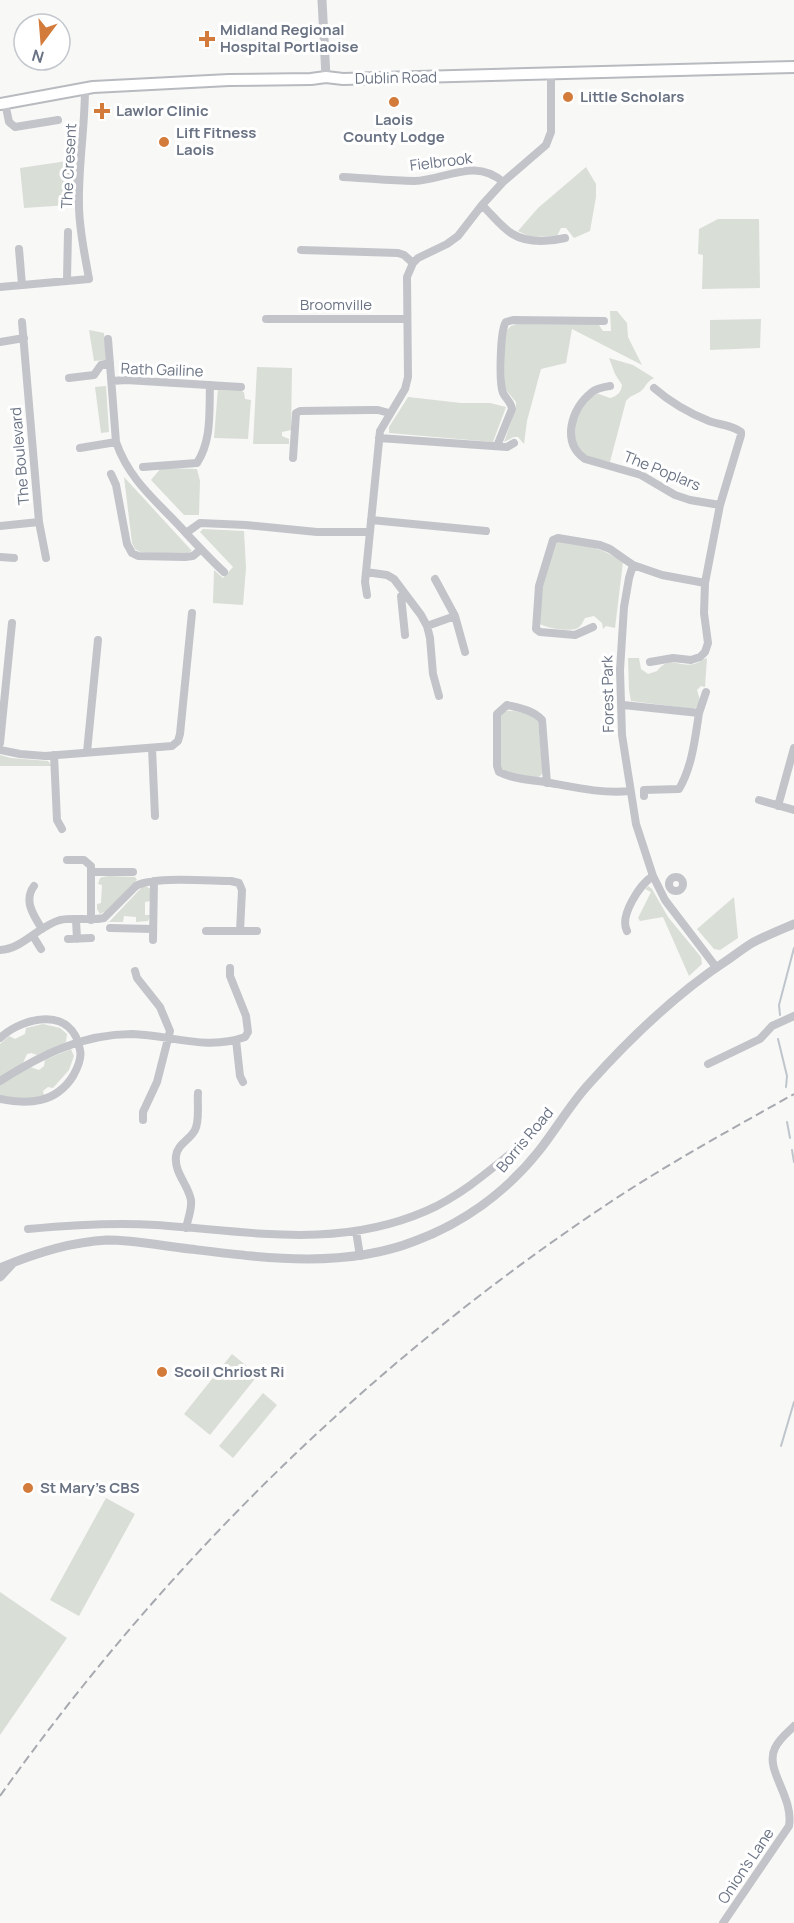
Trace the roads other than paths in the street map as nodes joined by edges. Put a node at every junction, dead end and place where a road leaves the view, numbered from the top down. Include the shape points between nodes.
1 (322, 0) edge
2 (794, 68) edge
3 (551, 75) junction
4 (326, 76) junction
5 (85, 88) junction
6 (3, 104) edge
7 (58, 120) dead end
8 (72, 166) dead end
9 (343, 177) dead end
10 (503, 182) junction
11 (76, 183) junction
12 (73, 199) dead end
13 (482, 205) junction
14 (68, 232) dead end
15 (565, 237) dead end
16 (19, 249) dead end
17 (302, 250) dead end
18 (413, 263) junction
19 (67, 280) junction
20 (22, 285) junction
21 (0, 287) edge
22 (266, 319) dead end
23 (407, 319) junction
24 (604, 321) dead end
25 (22, 322) dead end
26 (24, 338) junction
27 (108, 339) dead end
28 (0, 342) edge
29 (110, 363) junction
30 (69, 378) dead end
31 (112, 381) junction
32 (210, 385) junction
33 (610, 386) dead end
34 (241, 387) dead end
35 (654, 388) dead end
36 (389, 413) junction
37 (379, 438) junction
38 (116, 441) junction
39 (514, 443) dead end
40 (497, 446) junction
41 (80, 448) dead end
42 (293, 458) dead end
43 (143, 467) dead end
44 (111, 474) dead end
45 (720, 505) junction
46 (371, 520) junction
47 (39, 522) junction
48 (0, 526) edge
49 (486, 531) dead end
50 (370, 532) junction
51 (186, 533) junction
52 (200, 550) junction
53 (0, 557) edge
54 (14, 558) dead end
55 (46, 558) dead end
56 (633, 565) junction
57 (224, 572) dead end
58 (366, 572) junction
59 (435, 579) dead end
60 (705, 583) junction
61 (404, 593) junction
62 (367, 595) dead end
63 (192, 613) dead end
64 (455, 616) junction
65 (12, 623) dead end
66 (427, 626) junction
67 (593, 627) dead end
68 (405, 635) dead end
69 (98, 640) dead end
70 (465, 652) dead end
71 (650, 662) dead end
72 (706, 692) dead end
73 (439, 696) dead end
74 (622, 705) junction
75 (699, 713) junction
76 (0, 743) edge
77 (152, 748) junction
78 (794, 748) edge
79 (0, 750) edge
80 (87, 752) junction
81 (54, 755) junction
82 (547, 783) junction
83 (630, 791) junction
84 (644, 796) dead end
85 (759, 800) dead end
86 (778, 806) junction
87 (794, 810) edge
88 (155, 816) dead end
89 (62, 829) dead end
90 (67, 860) dead end
91 (91, 872) junction
92 (133, 872) dead end
93 (652, 876) junction
94 (154, 881) junction
95 (34, 886) dead end
96 (76, 920) junction
97 (91, 920) junction
98 (794, 924) edge
99 (110, 928) dead end
100 (42, 929) junction
101 (153, 929) junction
102 (206, 931) dead end
103 (240, 931) junction
104 (257, 931) dead end
105 (627, 931) dead end
106 (33, 936) junction
107 (91, 938) dead end
108 (153, 940) dead end
109 (41, 949) dead end
110 (0, 950) edge
111 (716, 967) junction
112 (230, 968) dead end
113 (135, 971) dead end
114 (794, 1016) edge
115 (0, 1038) edge
116 (169, 1038) junction
117 (236, 1040) junction
118 (78, 1042) junction
119 (708, 1064) dead end
120 (0, 1081) edge
121 (243, 1082) dead end
122 (198, 1093) dead end
123 (0, 1099) edge
124 (143, 1120) dead end
125 (516, 1149) dead end
126 (186, 1228) junction
127 (28, 1229) dead end
128 (356, 1231) junction
129 (360, 1256) junction
130 (14, 1262) junction
131 (0, 1268) edge
132 (0, 1277) edge
133 (794, 1726) edge
134 (723, 1923) edge

1 - 4 street
2 - 3 main road, Dublin Road
3 - 4 main road, Dublin Road via 343,79
3 - 10 street via 549,141
4 - 5 main road, Dublin Road
5 - 6 main road, Dublin Road
5 - 11 street, The Cresent via 85,122
6 - 7 street via 9,122 15,127
8 - 11 street
9 - 10 street, Fielbrook via 415,181 459,171 486,171
10 - 13 street
11 - 12 street
11 - 19 street, The Cresent via 89,279
13 - 15 street via 516,238 538,241
13 - 18 street via 458,236
14 - 19 street
16 - 20 street
17 - 18 street via 398,253
18 - 23 street via 407,277
19 - 20 street
20 - 21 street
22 - 23 street, Broomville
23 - 36 street via 407,383
24 - 40 street via 506,322 501,334 502,389 512,409
25 - 26 street, The Boulevard
26 - 28 street
26 - 47 street, The Boulevard
27 - 29 street, Rath Gailine
29 - 30 street, Rath Gailine via 101,365 94,375
29 - 31 street, Rath Gailine
31 - 32 street, Rath Gailine
31 - 38 street, Rath Gailine
32 - 34 street, Rath Gailine
32 - 43 street, Rath Gailine via 208,438 197,463
33 - 45 street, The Poplars via 591,393 576,412 570,438 578,454 641,475 690,500
35 - 45 street via 695,414 741,432
36 - 37 street
36 - 42 street via 300,411 296,413
37 - 40 street
37 - 46 street
38 - 41 street
38 - 51 street, Rath Gailine via 139,485
39 - 40 street
44 - 52 street via 132,553 185,557
45 - 60 street
46 - 49 street
46 - 50 street
47 - 48 street
47 - 55 street, The Boulevard
50 - 51 street via 200,523
50 - 58 street
51 - 52 street, Rath Gailine
52 - 57 street, Rath Gailine
53 - 54 street
56 - 60 street
56 - 67 street via 600,545 553,540 538,586 536,629 575,635
56 - 74 street, Forest Park via 621,644
58 - 61 street via 387,575
58 - 62 street
59 - 64 street
60 - 71 street via 705,652 691,660
61 - 66 street
61 - 68 street via 401,596
63 - 77 street via 179,739 172,746
64 - 66 street
64 - 70 street
65 - 76 street
66 - 73 street
69 - 80 street
72 - 75 street
74 - 75 street
74 - 83 street, Forest Park
75 - 84 street via 690,760 679,789 644,790
77 - 80 street
77 - 88 street
78 - 86 street
79 - 81 street
80 - 81 street
81 - 89 street via 57,820
82 - 82 street via 542,720 537,714 507,705 497,714 499,772
82 - 83 street via 618,793
83 - 93 street, Forest Park
85 - 86 street
86 - 87 street
90 - 91 street via 87,861
91 - 92 street
91 - 97 street
93 - 105 street via 643,882 625,917
93 - 111 street, Forest Park via 665,890 681,923
94 - 97 street via 142,882 104,918
94 - 101 street
94 - 103 street via 239,883
95 - 100 street via 29,903
96 - 97 street
96 - 100 street via 62,920
96 - 107 street via 73,939
98 - 111 street, Borris Road via 750,944
99 - 101 street
100 - 106 street
101 - 108 street
102 - 103 street
103 - 104 street
106 - 109 street
106 - 110 street
111 - 129 street, Borris Road via 672,1000 610,1060 539,1151 498,1193 434,1233
112 - 117 street via 248,1032
113 - 116 street via 163,1013
114 - 119 street via 772,1026 760,1039
115 - 118 street via 19,1024 47,1018 69,1028
116 - 117 street via 197,1043
116 - 118 street via 132,1034
116 - 124 street
117 - 121 street
118 - 120 street via 36,1059
118 - 123 street via 77,1067 57,1094 31,1102
122 - 126 street via 197,1126 178,1148 177,1155 176,1168 191,1198
125 - 128 street via 444,1202 406,1219
126 - 127 street via 101,1224
126 - 128 street via 285,1237
128 - 129 street
129 - 130 street, Borris Road via 312,1259 108,1240 62,1245
130 - 131 street, Borris Road
130 - 132 street, Borris Road
133 - 134 street, Onion's Lane via 773,1753 773,1765 791,1812 789,1826

